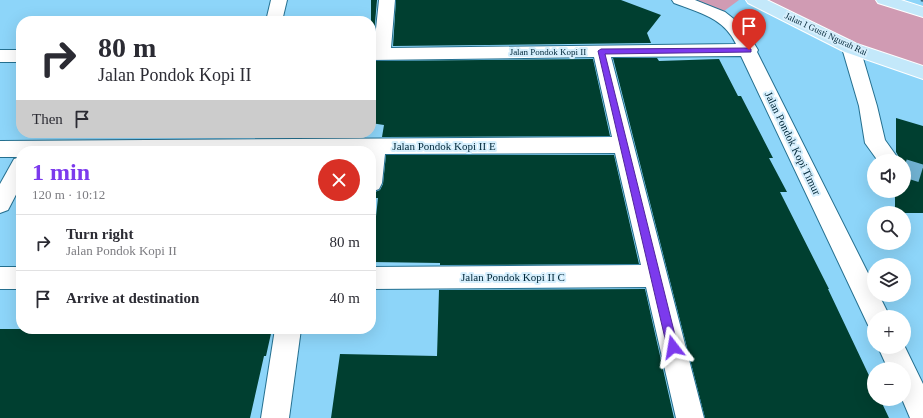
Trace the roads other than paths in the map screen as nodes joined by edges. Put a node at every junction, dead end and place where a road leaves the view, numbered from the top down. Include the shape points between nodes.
1 (279, 0) edge
2 (387, 0) edge
3 (680, 0) edge
4 (754, 0) edge
5 (884, 0) edge
6 (923, 12) edge
7 (275, 16) edge
8 (851, 48) junction
9 (749, 50) junction
10 (601, 51) junction
11 (377, 53) edge
12 (0, 56) edge
13 (16, 56) edge
14 (923, 73) edge
15 (322, 144) edge
16 (205, 146) edge
17 (358, 146) edge
18 (624, 146) junction
19 (376, 147) edge
20 (0, 149) edge
21 (16, 149) edge
22 (884, 154) edge
23 (16, 175) edge
24 (0, 204) edge
25 (656, 276) junction
26 (0, 278) edge
27 (16, 278) edge
28 (376, 278) edge
29 (874, 310) edge
30 (287, 334) edge
31 (911, 389) edge
32 (923, 414) edge
33 (275, 418) edge
34 (690, 418) edge

1 - 7 street
2 - 11 street
3 - 9 street, Jalan Pondok Kopi Timur via 720,14 730,21
4 - 8 main road, Jalan I Gusti Ngurah Rai
5 - 6 main road
8 - 14 main road, Jalan I Gusti Ngurah Rai
8 - 22 street via 868,106 875,143
9 - 10 street, Jalan Pondok Kopi II
9 - 29 street, Jalan Pondok Kopi Timur
10 - 11 street, Jalan Pondok Kopi II
10 - 18 street
12 - 13 street
15 - 16 street, Jalan Pondok Kopi II E
15 - 17 street, Jalan Pondok Kopi II E
18 - 19 street, Jalan Pondok Kopi II E
18 - 25 street
20 - 21 street, Jalan Pondok Kopi II E
23 - 24 street
25 - 28 street, Jalan Pondok Kopi II C
25 - 34 street
26 - 27 street
30 - 33 street
31 - 32 street

